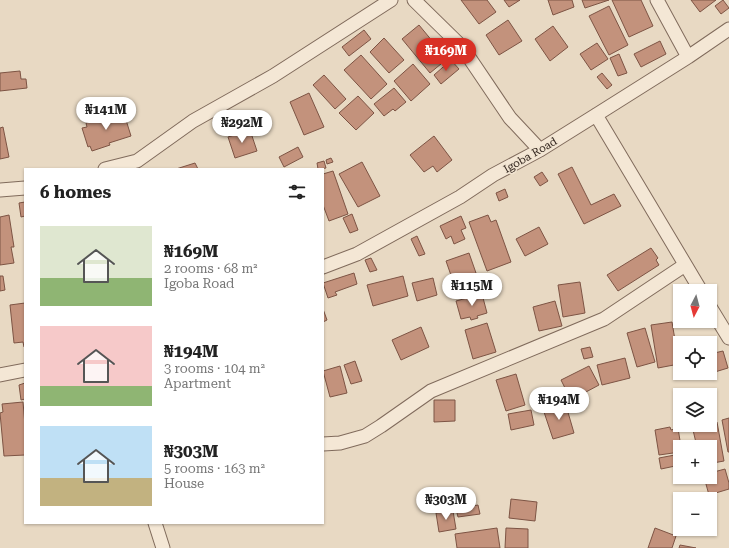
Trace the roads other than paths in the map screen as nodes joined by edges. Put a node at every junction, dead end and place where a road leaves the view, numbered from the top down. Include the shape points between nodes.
1 (391, 0) edge
2 (414, 0) edge
3 (657, 0) edge
4 (729, 29) edge
5 (688, 57) junction
6 (596, 116) junction
7 (540, 150) junction
8 (109, 168) edge
9 (24, 188) edge
10 (0, 190) edge
11 (685, 265) junction
12 (324, 267) edge
13 (697, 284) edge
14 (717, 318) edge
15 (729, 338) edge
16 (24, 370) edge
17 (0, 375) edge
18 (324, 444) edge
19 (155, 524) edge
20 (163, 548) edge

1 - 8 street via 273,76 193,122 137,161
2 - 7 street via 462,47 510,118
3 - 5 street
4 - 5 street, Igoba Road
5 - 6 street, Igoba Road
6 - 7 street, Igoba Road
6 - 11 street
7 - 12 street, Igoba Road via 357,254
9 - 10 street
11 - 13 street
11 - 18 street via 604,319 431,391 365,436 340,443
14 - 15 street
16 - 17 street
19 - 20 street

